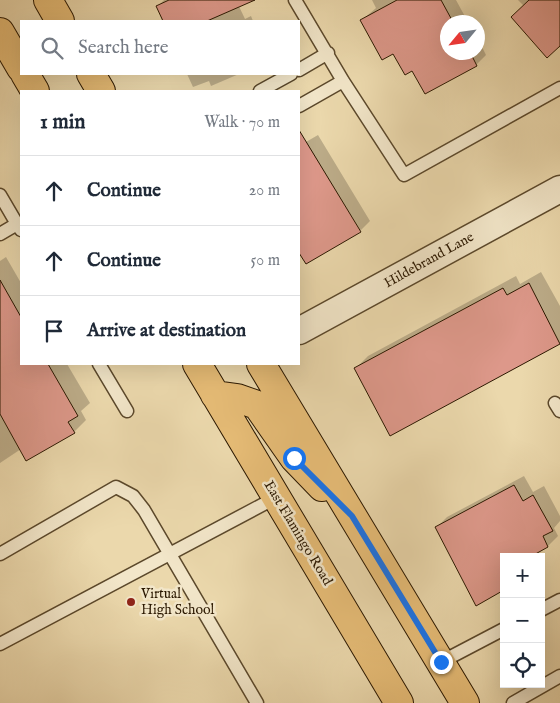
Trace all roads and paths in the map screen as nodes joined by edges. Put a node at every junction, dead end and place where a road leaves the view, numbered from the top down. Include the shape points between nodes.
1 (48, 0) edge
2 (295, 0) edge
3 (59, 20) edge
4 (0, 32) edge
5 (328, 54) junction
6 (20, 66) edge
7 (300, 69) edge
8 (25, 75) edge
9 (92, 75) edge
10 (290, 75) edge
11 (343, 81) junction
12 (560, 88) edge
13 (34, 90) edge
14 (100, 90) edge
15 (262, 90) edge
16 (300, 105) edge
17 (560, 189) edge
18 (0, 195) edge
19 (19, 227) edge
20 (0, 234) edge
21 (300, 330) edge
22 (100, 365) edge
23 (198, 365) edge
24 (262, 365) edge
25 (215, 395) junction
26 (127, 411) dead end
27 (276, 497) junction
28 (352, 516) junction
29 (170, 553) junction
30 (0, 554) edge
31 (560, 600) edge
32 (545, 608) edge
33 (500, 631) edge
34 (0, 644) edge
35 (441, 662) junction
36 (560, 676) edge
37 (257, 703) edge
38 (400, 703) edge
39 (465, 703) edge
40 (513, 703) edge

1 - 3 main road
2 - 5 lane
4 - 6 main road
5 - 7 lane
5 - 11 lane
8 - 13 main road
9 - 14 main road
10 - 15 lane
11 - 12 lane via 404,175
11 - 16 lane
17 - 21 street, Hildebrand Lane
18 - 19 lane
19 - 20 lane
22 - 26 lane
23 - 25 main road, East Flamingo Road
24 - 28 main road
25 - 27 main road, East Flamingo Road
25 - 28 main road via 257,405 294,458
27 - 29 lane
27 - 38 main road, East Flamingo Road
28 - 35 main road
29 - 30 lane via 133,496 116,488
29 - 34 lane
29 - 37 lane
31 - 32 lane
33 - 35 lane
35 - 39 main road
36 - 40 lane

